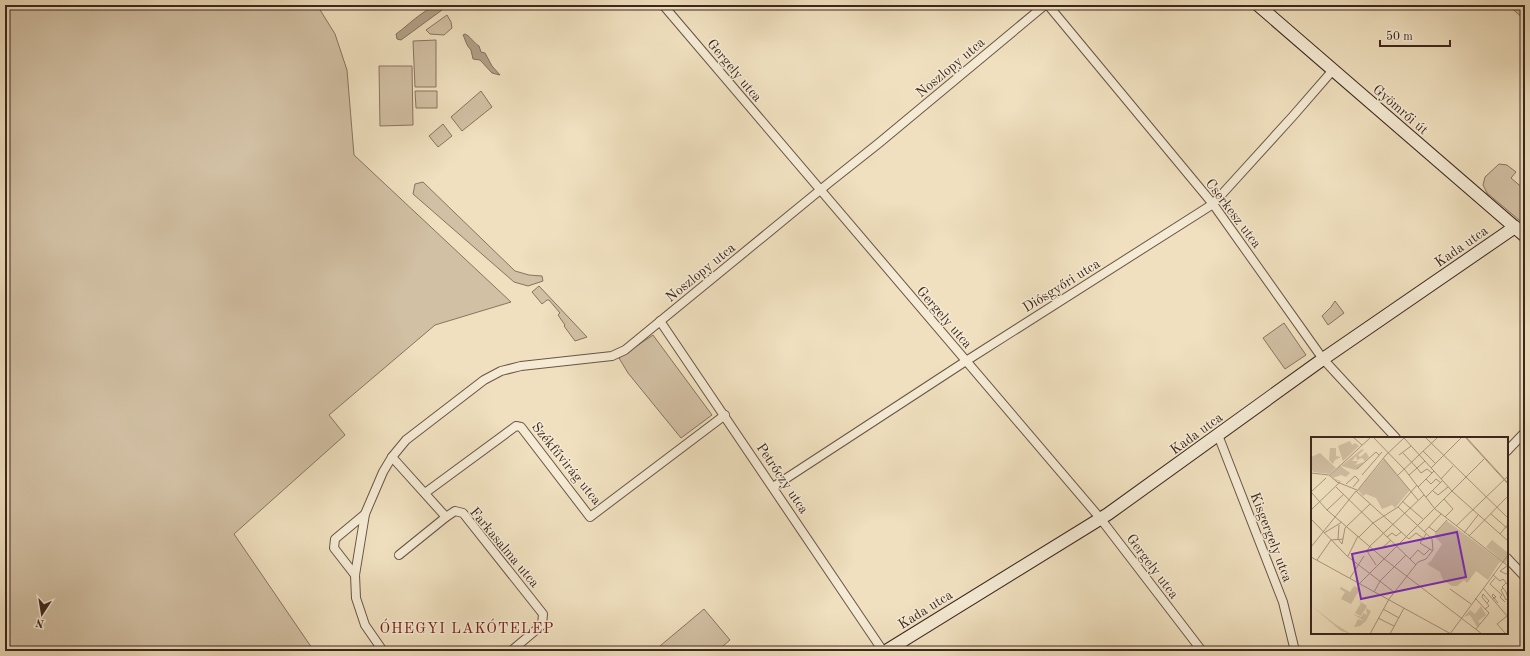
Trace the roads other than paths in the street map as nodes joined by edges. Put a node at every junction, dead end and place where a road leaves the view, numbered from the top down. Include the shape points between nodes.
1 (663, 5) edge
2 (1046, 5) edge
3 (1258, 5) edge
4 (1333, 70) junction
5 (820, 190) junction
6 (1213, 204) junction
7 (1515, 227) junction
8 (1525, 236) edge
9 (660, 321) junction
10 (1323, 359) junction
11 (966, 361) junction
12 (725, 415) junction
13 (1525, 432) edge
14 (1218, 435) junction
15 (1395, 437) edge
16 (1508, 450) edge
17 (392, 457) junction
18 (773, 487) junction
19 (425, 493) junction
20 (365, 514) junction
21 (446, 517) junction
22 (1100, 518) junction
23 (399, 554) dead end
24 (1508, 559) edge
25 (355, 575) junction
26 (1525, 577) edge
27 (383, 651) edge
28 (511, 651) edge
29 (883, 651) edge
30 (886, 651) edge
31 (1202, 651) edge
32 (1295, 651) edge

1 - 5 street, Gergely utca
2 - 5 street, Noszlopy utca
2 - 6 street, Cserkesz utca
3 - 4 street, Gyömrői út
4 - 6 street, Diósgyőri utca
4 - 7 street, Gyömrői út
5 - 9 street, Noszlopy utca
5 - 11 street, Gergely utca
6 - 10 street, Cserkesz utca
6 - 11 street, Diósgyőri utca
7 - 8 street, Gyömrői út
7 - 10 street, Kada utca
9 - 12 street, Petrőczy utca
9 - 17 street, Noszlopy utca via 625,350 612,356 521,366 501,371 484,380 406,440
10 - 14 street, Kada utca
10 - 15 street, Cserkesz utca
11 - 18 street, Diósgyőri utca
11 - 22 street, Gergely utca
12 - 18 street, Petrőczy utca
12 - 19 street, Székfűvirág utca via 590,517 520,426 516,426
13 - 16 street
14 - 22 street, Kada utca
14 - 32 street, Kisgergely utca via 1283,602
17 - 19 street, Farkasalma utca
17 - 20 street, Noszlopy utca
18 - 29 street, Petrőczy utca
19 - 21 street, Farkasalma utca
20 - 25 street, Noszlopy utca
20 - 25 street, Noszlopy utca via 335,539 334,548
21 - 23 street
21 - 28 street, Farkasalma utca via 455,510 463,513 543,614 542,625
22 - 30 street, Kada utca
22 - 31 street, Gergely utca
24 - 26 street
25 - 27 street, Noszlopy utca via 356,598 365,625

